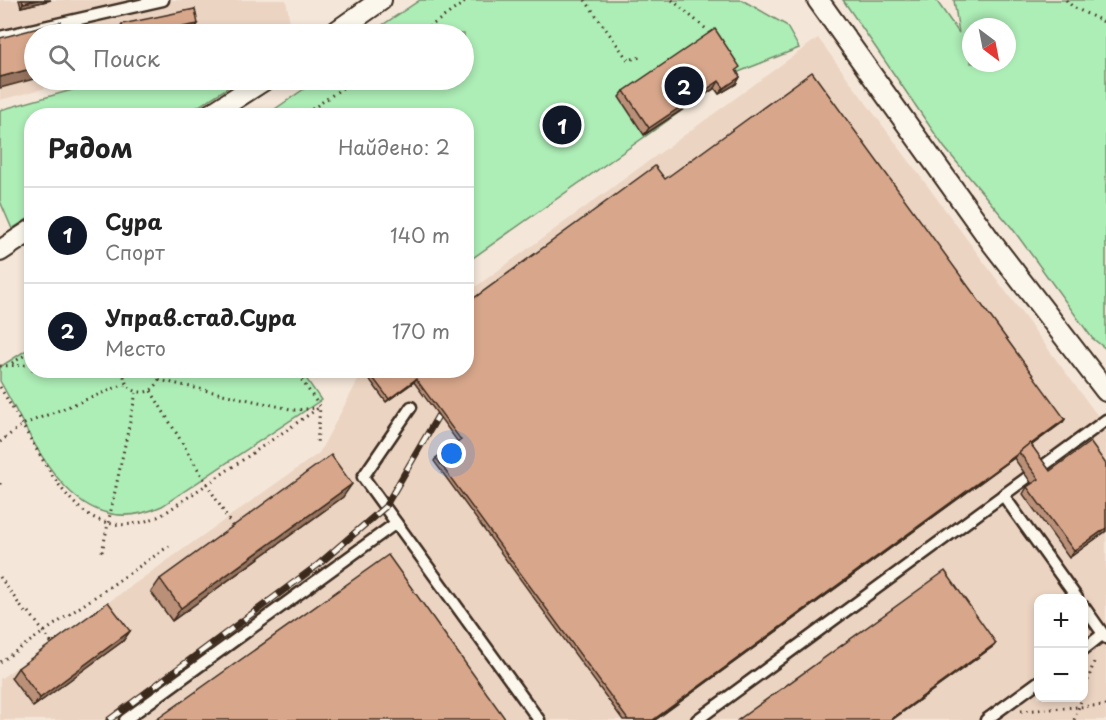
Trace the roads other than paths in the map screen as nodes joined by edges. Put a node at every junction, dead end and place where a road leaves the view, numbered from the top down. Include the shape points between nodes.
1 (163, 0) edge
2 (381, 0) edge
3 (818, 0) edge
4 (57, 24) edge
5 (347, 24) edge
6 (24, 32) edge
7 (0, 37) edge
8 (248, 90) edge
9 (220, 108) edge
10 (24, 235) edge
11 (0, 251) edge
12 (1106, 391) edge
13 (411, 407) dead end
14 (1106, 420) edge
15 (1039, 469) edge
16 (1028, 477) edge
17 (1003, 495) junction
18 (396, 523) junction
19 (1074, 594) edge
20 (1088, 614) edge
21 (1105, 636) edge
22 (1085, 648) edge
23 (1034, 685) edge
24 (125, 720) edge
25 (539, 720) edge
26 (697, 720) edge
27 (986, 720) edge

1 - 4 lane
2 - 5 street
3 - 12 street via 992,243
6 - 7 lane
8 - 9 street
10 - 11 street
13 - 18 lane via 363,477
14 - 15 lane
16 - 17 lane
17 - 19 lane
17 - 26 lane
18 - 24 lane
18 - 25 lane
20 - 21 lane
21 - 22 lane
23 - 27 lane

